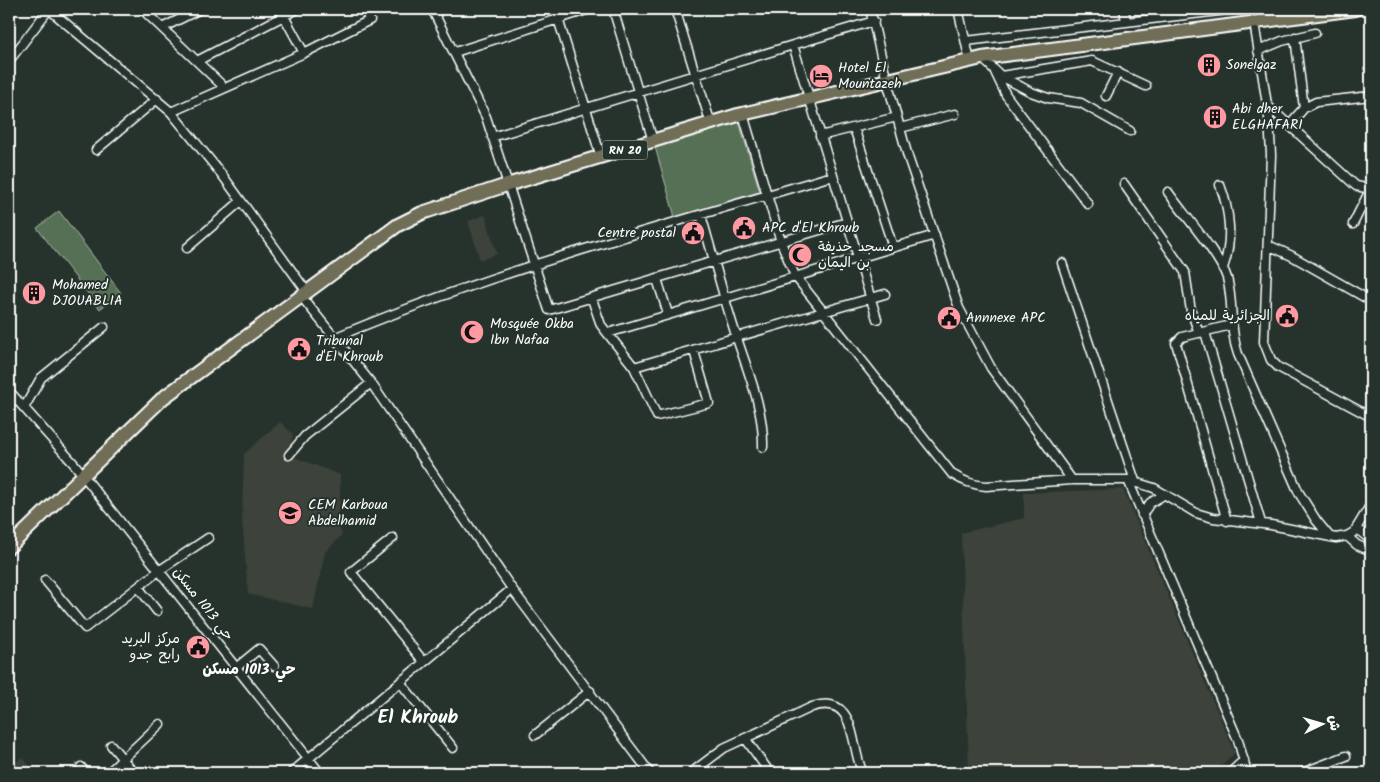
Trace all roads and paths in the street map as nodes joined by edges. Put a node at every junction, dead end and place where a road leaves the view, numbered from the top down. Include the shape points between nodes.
1 (49, 9) edge
2 (142, 9) edge
3 (200, 9) edge
4 (297, 9) edge
5 (364, 9) edge
6 (432, 9) edge
7 (555, 9) edge
8 (590, 9) edge
9 (613, 9) edge
10 (675, 9) edge
11 (870, 9) edge
12 (958, 9) edge
13 (1124, 9) edge
14 (1236, 9) edge
15 (1356, 9) edge
16 (282, 12) edge
17 (1279, 14) edge
18 (558, 19) junction
19 (874, 21) junction
20 (1126, 21) junction
21 (1254, 22) junction
22 (162, 28) junction
23 (1315, 33) dead end
24 (1295, 37) junction
25 (966, 41) junction
26 (793, 44) junction
27 (1258, 51) junction
28 (455, 52) junction
29 (304, 54) junction
30 (976, 60) junction
31 (9, 61) edge
32 (197, 62) junction
33 (1118, 72) junction
34 (998, 74) junction
35 (696, 76) junction
36 (887, 81) junction
37 (1146, 86) dead end
38 (225, 88) junction
39 (639, 94) junction
40 (1106, 96) dead end
41 (1371, 96) edge
42 (156, 99) junction
43 (809, 100) junction
44 (1267, 105) junction
45 (1304, 108) junction
46 (586, 109) junction
47 (171, 112) junction
48 (744, 114) junction
49 (955, 114) dead end
50 (897, 117) junction
51 (711, 124) junction
52 (1289, 125) junction
53 (854, 128) junction
54 (900, 128) junction
55 (1130, 131) dead end
56 (820, 136) junction
57 (492, 137) junction
58 (654, 141) junction
59 (96, 150) dead end
60 (601, 157) junction
61 (832, 176) junction
62 (1124, 184) dead end
63 (507, 185) junction
64 (1220, 185) dead end
65 (1370, 190) edge
66 (1168, 192) dead end
67 (768, 196) junction
68 (241, 201) junction
69 (1088, 204) dead end
70 (701, 215) junction
71 (847, 222) junction
72 (1354, 224) dead end
73 (935, 235) junction
74 (781, 242) junction
75 (1268, 245) junction
76 (893, 247) junction
77 (187, 248) dead end
78 (859, 257) junction
79 (715, 262) junction
80 (1062, 263) dead end
81 (533, 266) junction
82 (1223, 268) junction
83 (795, 276) junction
84 (657, 279) junction
85 (304, 294) junction
86 (885, 294) dead end
87 (724, 298) junction
88 (871, 298) junction
89 (592, 299) junction
90 (1371, 301) edge
91 (823, 312) junction
92 (668, 314) junction
93 (877, 319) dead end
94 (1230, 325) junction
95 (104, 326) dead end
96 (608, 333) junction
97 (1202, 333) junction
98 (334, 338) junction
99 (737, 339) junction
100 (694, 351) junction
101 (634, 367) junction
102 (371, 383) junction
103 (9, 390) edge
104 (24, 408) junction
105 (1371, 417) edge
106 (763, 447) dead end
107 (289, 455) dead end
108 (82, 476) junction
109 (1072, 480) junction
110 (1131, 481) junction
111 (1165, 494) junction
112 (1371, 504) edge
113 (1142, 515) junction
114 (1226, 521) junction
115 (1261, 523) junction
116 (1357, 529) junction
117 (1330, 536) junction
118 (1347, 536) junction
119 (208, 538) dead end
120 (393, 538) dead end
121 (1371, 540) edge
122 (9, 547) edge
123 (1371, 552) edge
124 (160, 570) junction
125 (45, 580) dead end
126 (138, 587) junction
127 (512, 589) junction
128 (156, 611) dead end
129 (424, 662) junction
130 (274, 666) dead end
131 (237, 668) junction
132 (400, 682) junction
133 (590, 691) junction
134 (160, 724) dead end
135 (535, 735) dead end
136 (745, 738) junction
137 (111, 745) dead end
138 (454, 748) dead end
139 (1346, 756) dead end
140 (309, 758) junction
141 (124, 760) junction
142 (1244, 760) junction
143 (1328, 763) junction
144 (81, 766) dead end
145 (86, 773) edge
146 (108, 773) edge
147 (134, 773) edge
148 (291, 773) edge
149 (320, 773) edge
150 (650, 773) edge
151 (691, 773) edge
152 (770, 773) edge
153 (863, 773) edge
154 (1230, 773) edge
155 (1246, 773) edge
156 (1302, 773) edge
157 (1331, 773) edge

1 - 31 street
1 - 42 street
2 - 22 street
3 - 22 street
4 - 16 street
5 - 29 street via 370,20
6 - 28 street
7 - 18 street
8 - 18 street
9 - 39 street
10 - 35 street
11 - 19 street
12 - 25 street
13 - 20 street
14 - 20 street
15 - 17 main road, RN 20
16 - 29 street
16 - 32 street
17 - 21 main road, RN 20
18 - 28 street
18 - 46 street
19 - 26 street
19 - 36 street
20 - 25 street
21 - 27 street
21 - 30 main road, RN 20
22 - 32 street
23 - 24 street
24 - 27 street
24 - 45 street
25 - 30 street
26 - 35 street
26 - 43 street
27 - 44 street
28 - 57 street
29 - 38 street
30 - 34 street
30 - 36 main road, RN 20
32 - 38 street
33 - 34 street via 1088,61
33 - 37 street
33 - 40 street
34 - 55 street via 1037,95 1081,103
34 - 69 street via 1006,95
35 - 39 street
35 - 51 street
36 - 43 main road, RN 20
36 - 50 street
38 - 47 street
39 - 46 street
39 - 58 street
41 - 45 street via 1316,102
42 - 47 street
42 - 59 street
43 - 48 main road, RN 20
43 - 56 street
44 - 52 street
44 - 75 street via 1271,164
45 - 52 street
46 - 57 street
46 - 60 street
47 - 68 street
48 - 51 main road, RN 20
48 - 67 street
49 - 54 street
50 - 53 street
50 - 54 street
51 - 58 main road, RN 20
52 - 65 street via 1356,186
53 - 56 street
53 - 76 street
54 - 73 street
56 - 61 street
57 - 63 street
58 - 60 main road, RN 20
60 - 63 main road, RN 20
61 - 67 street
61 - 71 street
62 - 97 street via 1185,272 1191,312
63 - 81 street
63 - 85 main road, RN 20 via 422,213 398,225
64 - 82 street via 1228,217 1229,249
65 - 72 street
66 - 82 street
67 - 70 street
67 - 74 street
68 - 77 street
68 - 85 street
70 - 79 street
70 - 81 street
71 - 74 street
71 - 78 street
73 - 76 street
73 - 109 street via 952,292 973,339 1000,382
74 - 79 street
74 - 83 street
75 - 90 street
75 - 105 street via 1263,332 1272,360 1286,372
76 - 78 street
78 - 83 street
78 - 88 street
79 - 84 street
79 - 87 street
80 - 110 street
81 - 89 street via 549,310
81 - 98 street via 394,312
82 - 94 street via 1228,285
83 - 87 street
83 - 91 street
84 - 89 street
84 - 92 street
85 - 98 street
85 - 108 main road, RN 20 via 163,398
86 - 88 street
87 - 92 street
87 - 99 street
88 - 91 street
88 - 93 street
89 - 96 street via 601,325
91 - 99 street
91 - 109 street via 952,474 962,481 986,486
92 - 96 street
94 - 97 street
94 - 117 street via 1238,354 1299,493
95 - 104 street via 41,378
96 - 101 street
97 - 114 street via 1180,338 1176,346
97 - 115 street
98 - 102 street
99 - 100 street
99 - 106 street via 761,413
100 - 101 street
100 - 101 street via 710,403 657,416
102 - 107 street via 305,436
102 - 127 street
103 - 104 street, حي 1013 مسكن
104 - 108 street, حي 1013 مسكن
108 - 122 main road, RN 20
108 - 124 street, حي 1013 مسكن
109 - 110 street
110 - 111 street
110 - 113 street
111 - 113 street via 1150,503
111 - 114 street via 1196,512
112 - 116 street
113 - 142 street
114 - 115 street
115 - 117 street
116 - 118 street
116 - 121 street
117 - 118 street
118 - 123 street
119 - 124 street
120 - 129 street via 352,572
124 - 126 street
124 - 131 street, حي 1013 مسكن
125 - 126 street via 85,628
126 - 128 street
127 - 129 street
127 - 133 street
129 - 132 street
130 - 131 street via 259,649
131 - 140 street, حي 1013 مسكن
132 - 138 street
132 - 140 street
133 - 135 street
133 - 150 street
134 - 141 street
136 - 151 street via 719,751
136 - 152 street
136 - 153 street via 812,707 829,705 839,709 850,722 857,760
137 - 141 street
139 - 143 street
140 - 148 street
140 - 149 street, حي 1013 مسكن
141 - 146 street
141 - 147 street
142 - 154 street
142 - 155 street
143 - 156 street
143 - 157 street
144 - 145 street

